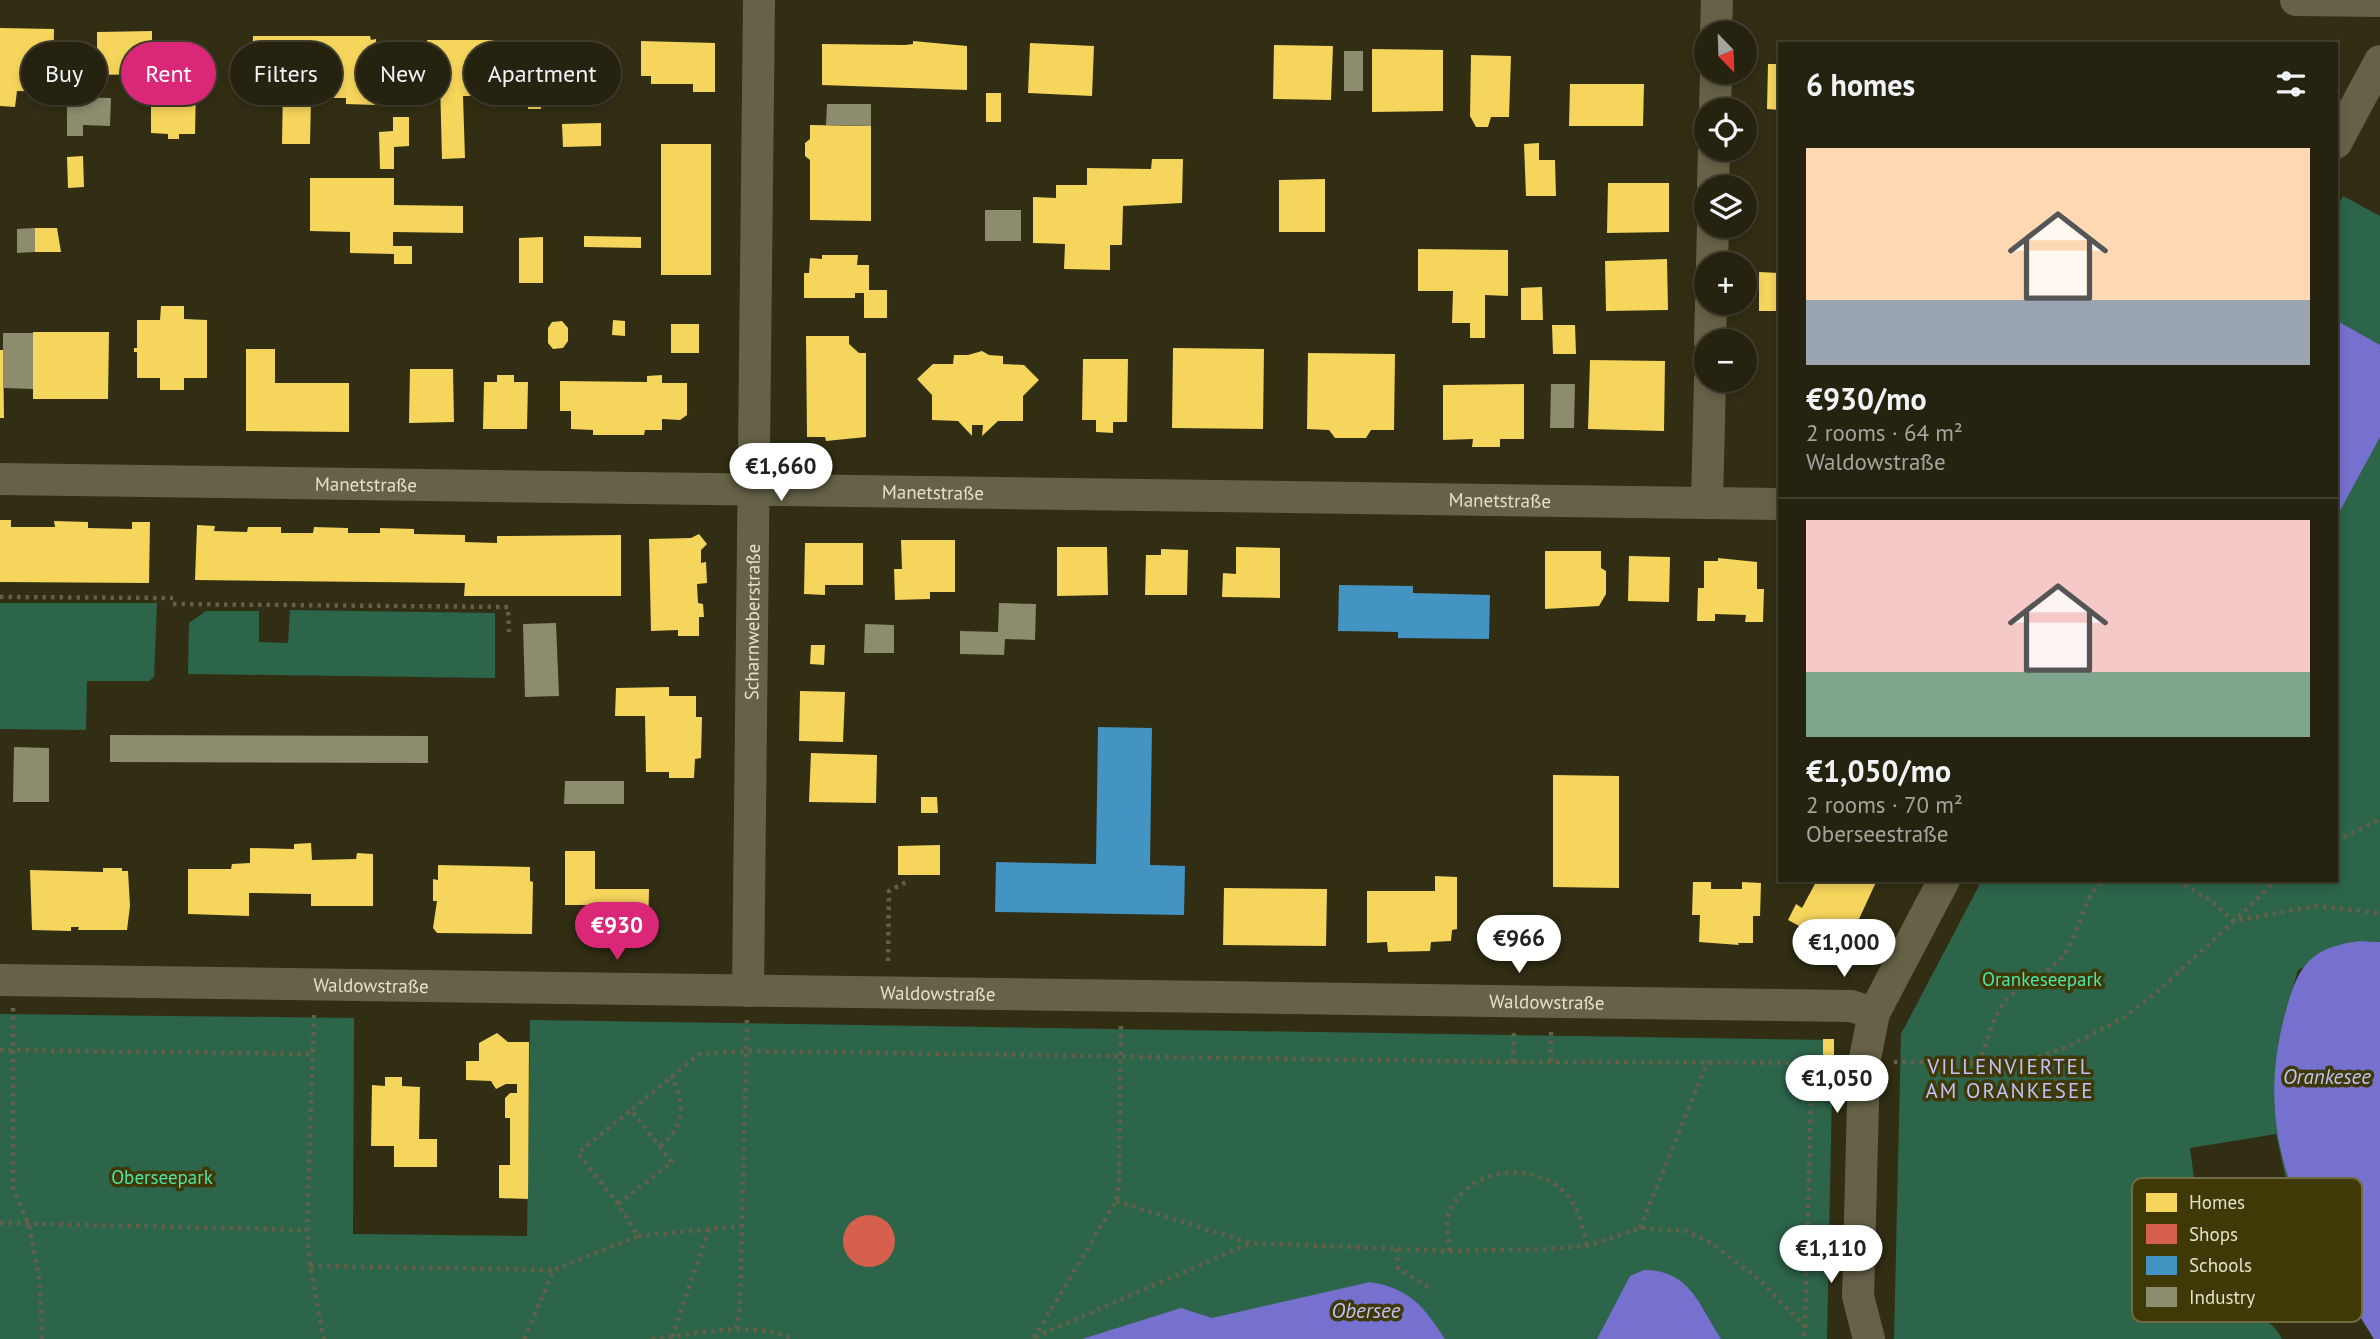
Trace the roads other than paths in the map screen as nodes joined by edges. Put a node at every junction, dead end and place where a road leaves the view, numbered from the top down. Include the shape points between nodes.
1 (758, 0) edge
2 (1717, 0) edge
3 (2296, 0) edge
4 (2380, 1) edge
5 (1716, 21) edge
6 (2380, 61) edge
7 (2338, 139) edge
8 (1710, 392) edge
9 (0, 480) edge
10 (755, 490) junction
11 (1707, 502) junction
12 (1778, 504) edge
13 (1943, 882) edge
14 (0, 980) edge
15 (747, 1004) junction
16 (1874, 1013) junction
17 (1869, 1339) edge

1 - 10 street, Scharnweberstraße
2 - 5 street
3 - 4 street
6 - 7 street
8 - 11 street
9 - 10 street, Manetstraße
10 - 11 street, Manetstraße
10 - 15 street, Scharnweberstraße
11 - 12 street, Manetstraße
13 - 16 street
14 - 15 street, Waldowstraße
15 - 16 street, Waldowstraße via 1851,1006
16 - 17 street via 1864,1063 1857,1296

